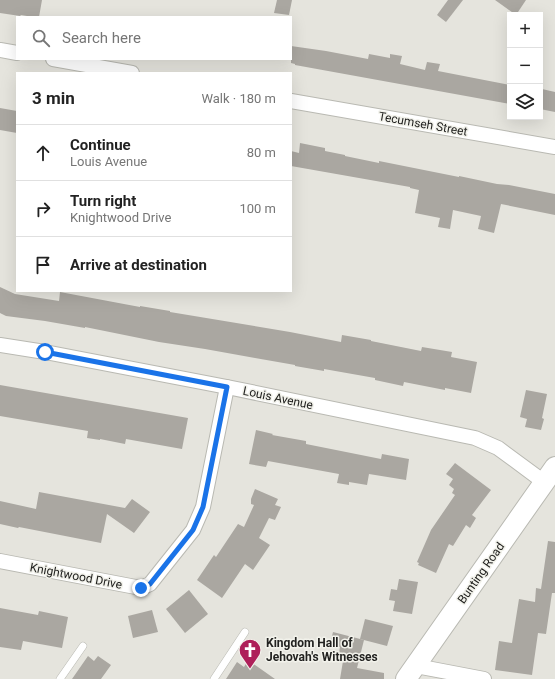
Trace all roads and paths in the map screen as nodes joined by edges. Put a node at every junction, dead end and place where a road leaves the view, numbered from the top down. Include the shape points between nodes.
1 (0, 50) edge
2 (16, 53) edge
3 (59, 60) edge
4 (126, 72) edge
5 (292, 101) edge
6 (555, 148) edge
7 (0, 345) edge
8 (227, 387) junction
9 (550, 475) edge
10 (0, 561) edge
11 (245, 632) dead end
12 (83, 646) dead end
13 (411, 672) edge
14 (60, 679) edge
15 (214, 679) edge
16 (484, 679) edge

1 - 2 street
3 - 4 street
5 - 6 street, Tecumseh Street
7 - 8 street, Louis Avenue
8 - 9 street, Louis Avenue via 474,438
8 - 10 street, Knightwood Drive via 203,507 193,530 150,584 141,588
9 - 13 main road, Bunting Road
11 - 15 lane
12 - 14 lane
13 - 16 street

